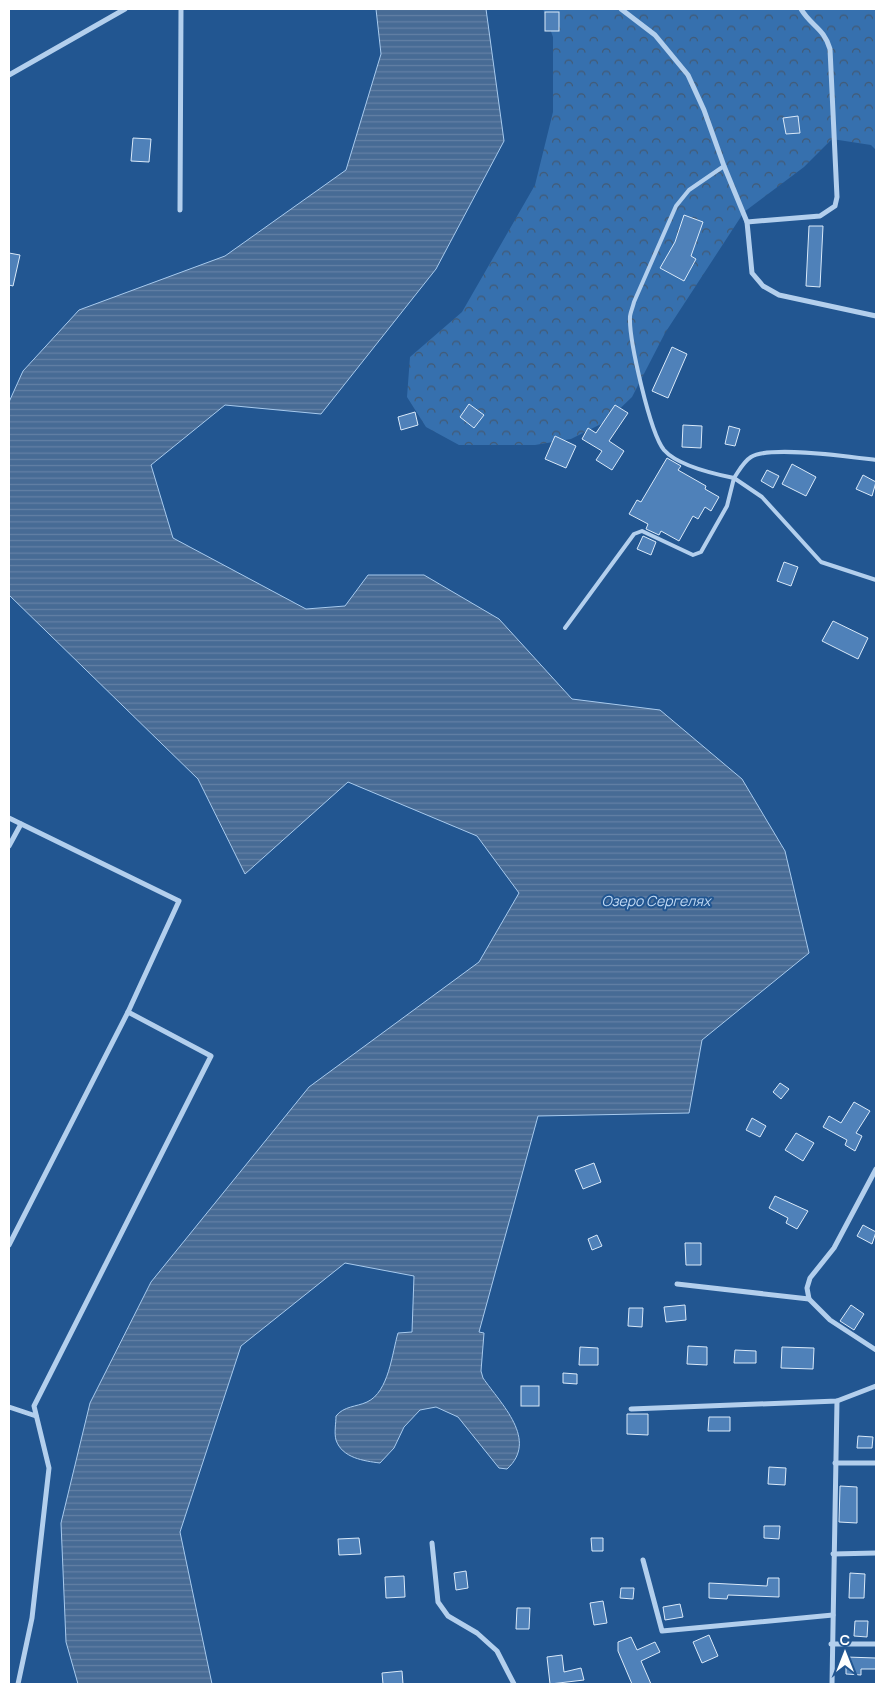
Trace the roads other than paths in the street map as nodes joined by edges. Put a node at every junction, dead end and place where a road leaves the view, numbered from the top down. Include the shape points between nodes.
1 (125, 9) edge
2 (181, 9) edge
3 (621, 9) edge
4 (800, 9) edge
5 (9, 75) edge
6 (724, 166) junction
7 (180, 210) dead end
8 (747, 222) junction
9 (876, 316) edge
10 (876, 460) edge
11 (734, 478) junction
12 (876, 580) edge
13 (565, 628) dead end
14 (9, 818) edge
15 (21, 824) junction
16 (9, 846) edge
17 (128, 1012) junction
18 (876, 1169) edge
19 (9, 1245) edge
20 (677, 1284) dead end
21 (810, 1299) junction
22 (876, 1350) edge
23 (876, 1386) edge
24 (838, 1401) junction
25 (9, 1407) edge
26 (631, 1409) dead end
27 (36, 1416) junction
28 (835, 1463) junction
29 (876, 1463) edge
30 (432, 1543) dead end
31 (876, 1553) edge
32 (833, 1554) junction
33 (643, 1560) dead end
34 (833, 1615) junction
35 (832, 1644) junction
36 (876, 1644) edge
37 (18, 1684) edge
38 (514, 1684) edge
39 (832, 1684) edge

1 - 5 street
2 - 7 street
3 - 6 street via 655,35 688,75
4 - 8 street via 826,35 830,49 835,206 820,216
6 - 8 street
6 - 11 lane via 689,190 676,206 630,318 650,420 665,451 686,464
8 - 9 street via 752,273 763,286 779,295
10 - 11 lane via 762,453 750,458
11 - 12 lane via 762,497 821,562
11 - 13 lane via 727,506 701,552 693,555 642,531 634,534
14 - 15 street
15 - 16 street
15 - 17 street via 179,901
17 - 19 street
17 - 27 street via 211,1056 34,1406
18 - 21 street via 834,1248 810,1278 807,1288
20 - 21 street
21 - 22 street via 830,1320
23 - 24 street
24 - 26 street
24 - 28 street
25 - 27 street
27 - 37 street via 50,1468 32,1618
28 - 29 street
28 - 32 street
30 - 38 street via 438,1602 448,1616 477,1633 497,1651
31 - 32 street
32 - 34 street
33 - 34 street via 662,1631
34 - 35 street
35 - 36 street
35 - 39 street

